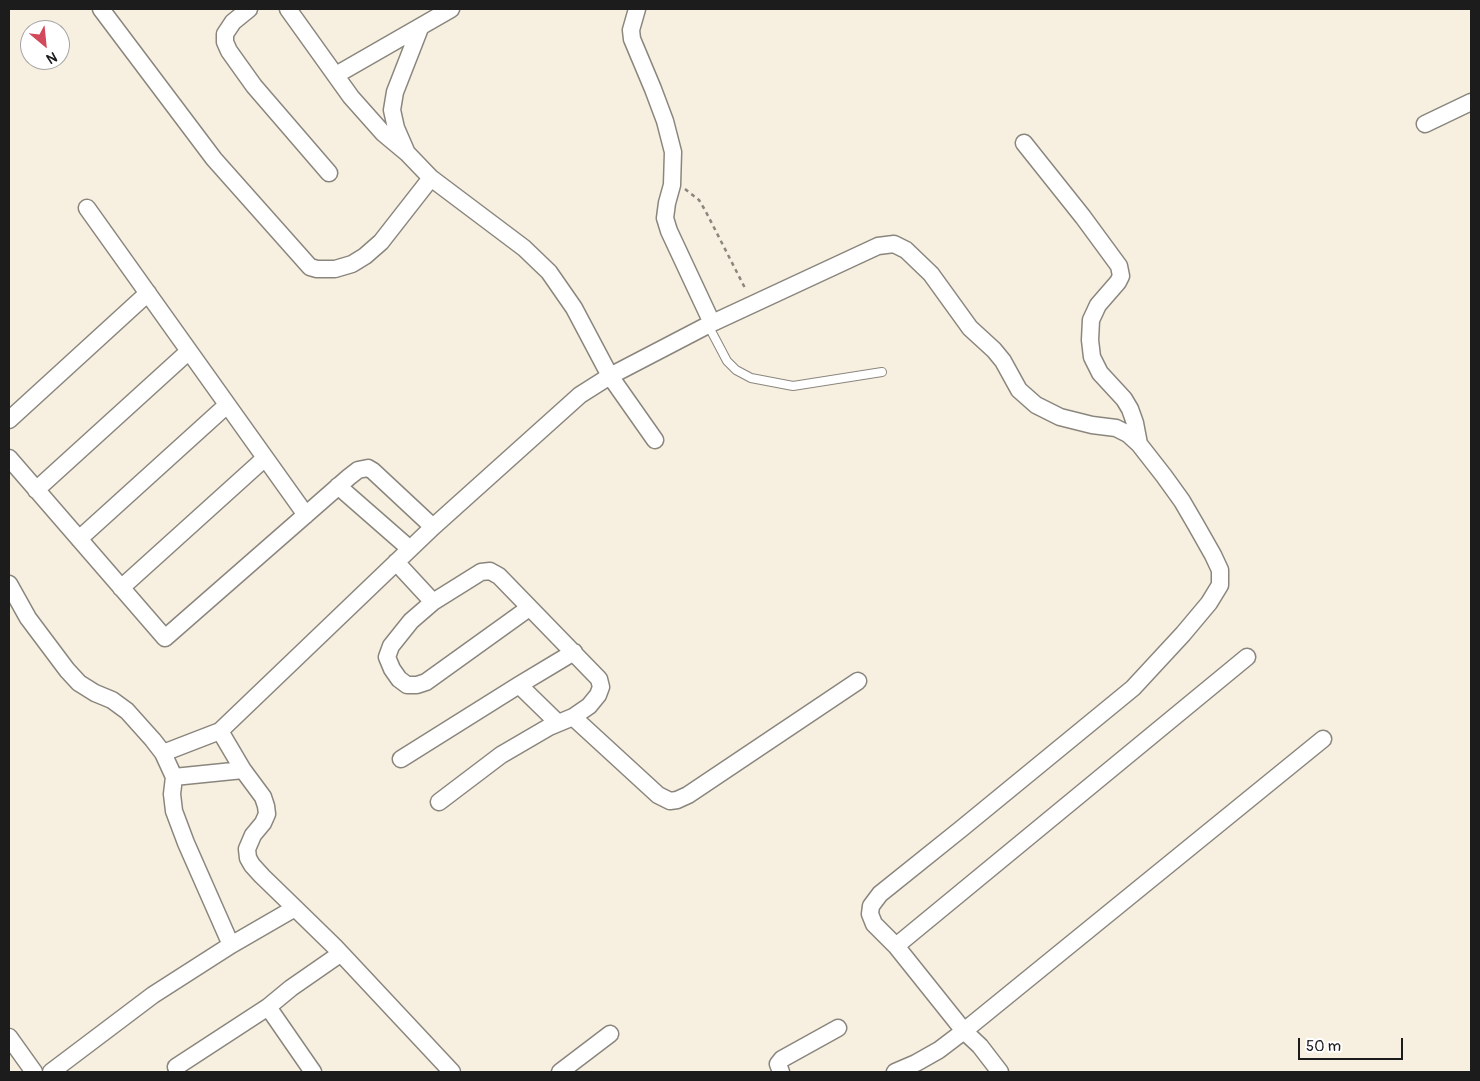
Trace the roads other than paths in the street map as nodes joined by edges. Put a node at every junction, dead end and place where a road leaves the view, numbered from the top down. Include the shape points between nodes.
1 (101, 9) edge
2 (249, 9) edge
3 (288, 9) edge
4 (451, 9) edge
5 (636, 9) edge
6 (420, 28) junction
7 (336, 75) junction
8 (1471, 102) edge
9 (1425, 124) dead end
10 (1024, 143) dead end
11 (407, 153) junction
12 (329, 173) dead end
13 (431, 178) junction
14 (87, 208) dead end
15 (148, 294) junction
16 (710, 324) junction
17 (189, 351) junction
18 (882, 372) dead end
19 (610, 376) junction
20 (227, 405) junction
21 (9, 420) edge
22 (655, 440) dead end
23 (1139, 444) junction
24 (9, 458) edge
25 (265, 458) junction
26 (338, 486) junction
27 (36, 490) junction
28 (306, 514) junction
29 (433, 527) junction
30 (79, 539) junction
31 (410, 549) junction
32 (396, 562) junction
33 (9, 584) edge
34 (122, 588) junction
35 (433, 602) junction
36 (529, 608) junction
37 (574, 652) junction
38 (1247, 658) dead end
39 (858, 681) dead end
40 (519, 685) junction
41 (566, 720) junction
42 (220, 731) junction
43 (1323, 739) dead end
44 (163, 753) junction
45 (401, 759) dead end
46 (243, 770) junction
47 (174, 777) junction
48 (439, 802) dead end
49 (295, 908) junction
50 (231, 945) junction
51 (896, 946) junction
52 (340, 954) junction
53 (268, 1007) junction
54 (838, 1028) dead end
55 (964, 1031) junction
56 (610, 1034) dead end
57 (9, 1037) edge
58 (176, 1067) dead end
59 (34, 1072) edge
60 (51, 1072) edge
61 (313, 1072) edge
62 (452, 1072) edge
63 (560, 1072) edge
64 (781, 1072) edge
65 (895, 1072) edge
66 (1000, 1072) edge

1 - 13 street via 214,159 310,267 335,269 365,256 381,242
2 - 12 street via 233,22 225,34 228,51
3 - 7 street
4 - 6 street
5 - 16 street via 632,40 665,121 673,152 672,185 665,218
6 - 7 street
6 - 11 street via 394,92 392,110
7 - 11 street via 382,133
8 - 9 street
10 - 23 street via 1119,266 1121,276 1118,282 1098,305 1091,320 1090,340 1092,357 1100,373 1130,409
11 - 13 street
13 - 19 street via 524,248 549,272 574,308
14 - 15 street
15 - 17 street
15 - 21 street
16 - 18 lane via 727,361 751,378 793,386
16 - 19 street
16 - 23 street via 878,246 894,244 906,250 931,274 970,328 1003,361 1026,397 1060,417 1092,426 1116,428
17 - 20 street
17 - 27 street
19 - 22 street
19 - 29 street via 580,396
20 - 25 street
20 - 30 street
23 - 51 street via 1196,525 1220,570 1220,585 1183,634 1133,688 880,894 871,906 870,914 874,924
24 - 27 street
25 - 28 street
25 - 34 street
26 - 28 street
26 - 29 street via 358,470 368,468
26 - 31 street
27 - 30 street
28 - 34 street via 165,638
29 - 31 street
30 - 34 street
31 - 32 street
32 - 35 street
32 - 42 street
33 - 44 street via 28,618 67,670 95,693 127,711
35 - 36 street via 481,572 490,571 499,576
35 - 36 street via 411,621 391,646 387,657 392,669 406,685 426,682
36 - 37 street
37 - 40 street
37 - 41 street via 593,672 601,687 589,706
38 - 51 street
39 - 41 street via 688,795 670,801 658,795
40 - 41 street
40 - 45 street
41 - 48 street via 501,755
42 - 44 street
42 - 46 street
43 - 55 street
44 - 47 street
46 - 47 street
46 - 49 street via 262,797 267,814 253,835 247,849 248,858
47 - 50 street via 174,811
49 - 50 street
49 - 52 street
50 - 60 street via 152,995
51 - 55 street
52 - 53 street
52 - 62 street
53 - 58 street
53 - 61 street
54 - 64 street via 782,1059 778,1064
55 - 65 street via 916,1064
55 - 66 street
56 - 63 street
57 - 59 street

